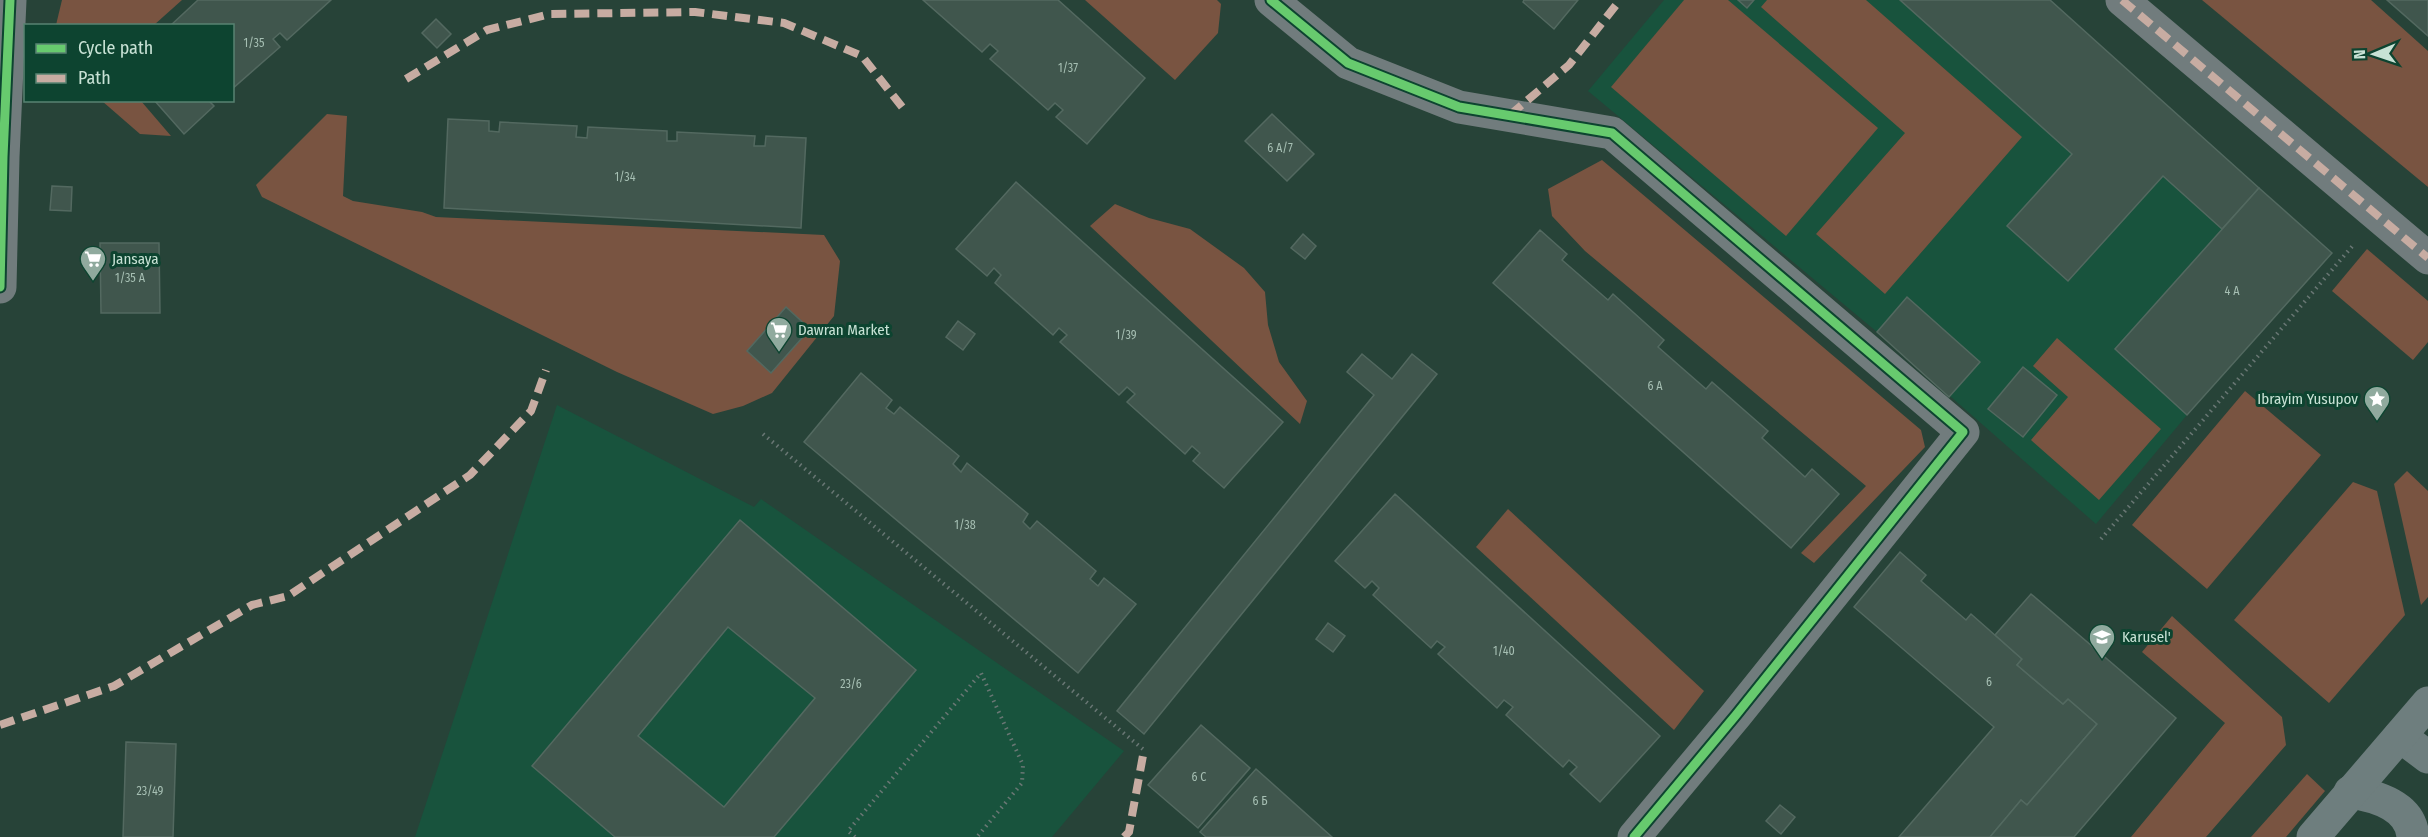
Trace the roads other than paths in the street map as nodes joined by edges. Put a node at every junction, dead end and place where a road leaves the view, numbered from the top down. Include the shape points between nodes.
1 (10, 0) edge
2 (1271, 0) edge
3 (2122, 0) edge
4 (2428, 258) edge
5 (0, 287) edge
6 (2428, 703) edge
7 (2400, 736) junction
8 (2428, 758) edge
9 (2350, 792) junction
10 (2428, 832) edge
11 (1634, 837) edge
12 (2313, 837) edge
13 (2414, 837) edge
14 (2424, 837) edge

1 - 5 street
2 - 11 street via 1348,63 1459,107 1612,134 1963,432
3 - 4 street
6 - 7 main road
7 - 8 main road
7 - 9 main road
9 - 12 main road
9 - 13 main road via 2387,802 2403,813
10 - 14 main road

